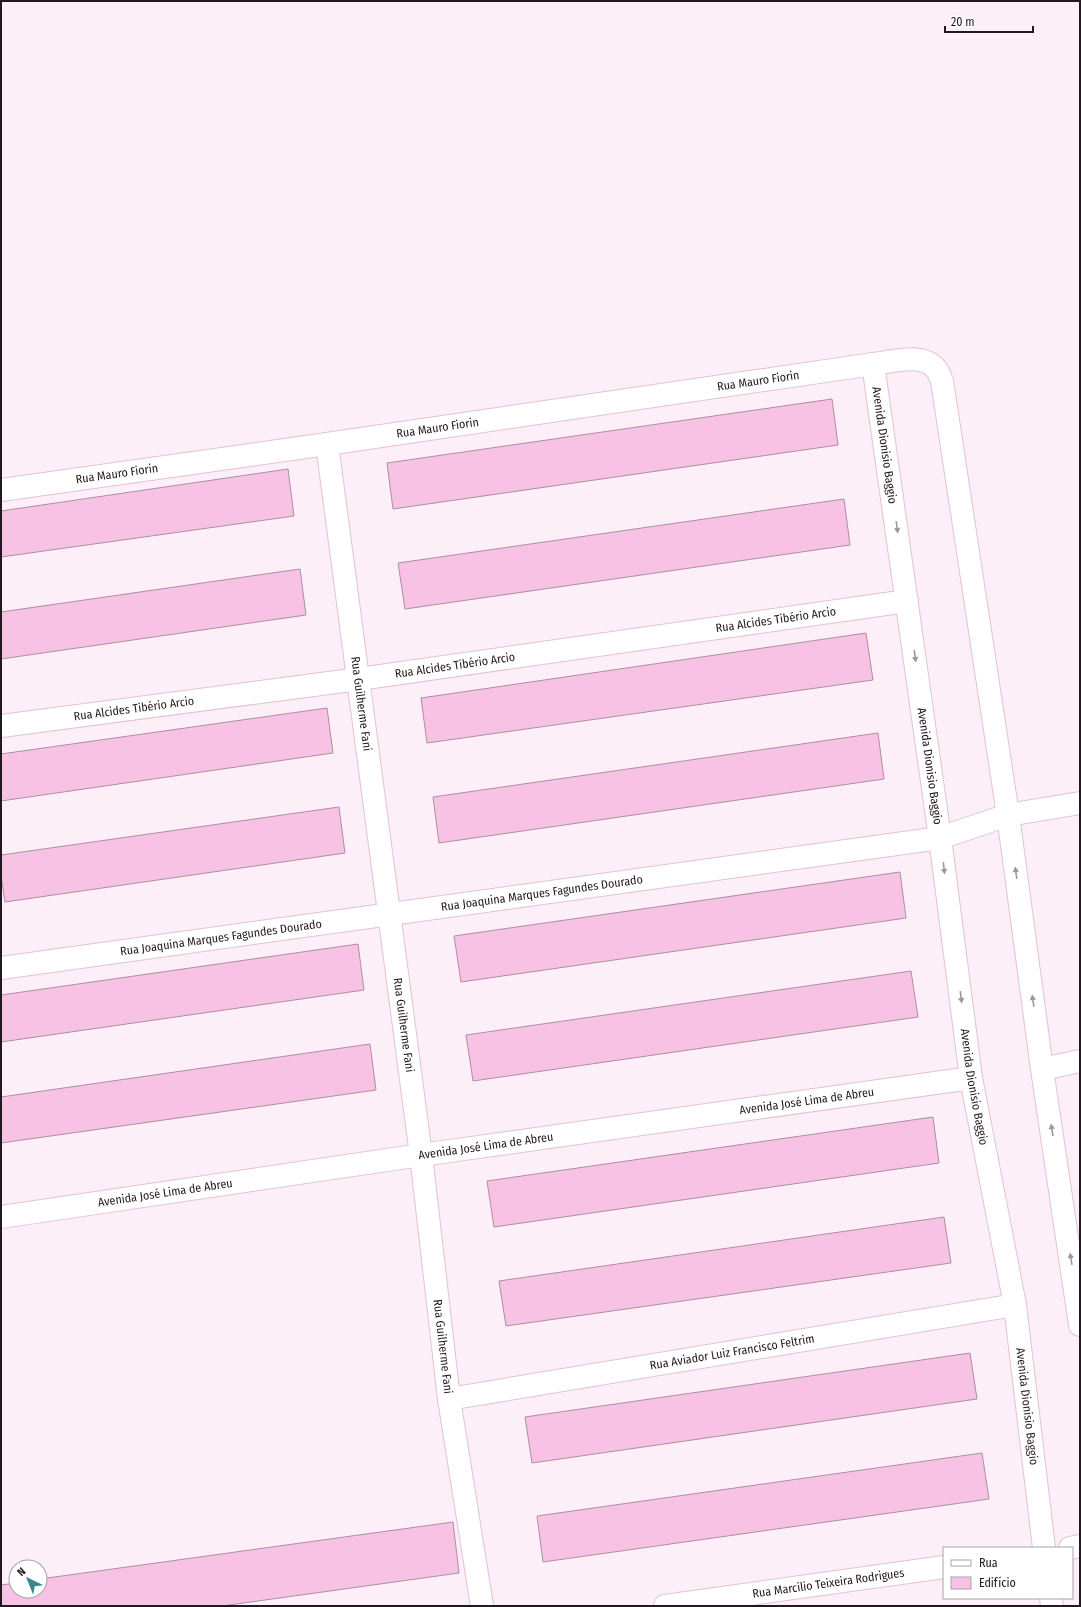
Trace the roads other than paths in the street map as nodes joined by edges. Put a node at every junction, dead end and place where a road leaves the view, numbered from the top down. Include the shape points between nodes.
1 (873, 364) junction
2 (327, 444) junction
3 (1, 490) edge
4 (907, 601) junction
5 (359, 679) junction
6 (1, 726) edge
7 (1080, 803) edge
8 (1008, 815) junction
9 (940, 838) junction
10 (390, 913) junction
11 (1, 968) edge
12 (1080, 1061) edge
13 (1042, 1070) junction
14 (971, 1078) junction
15 (421, 1155) junction
16 (1, 1217) edge
17 (1079, 1303) edge
18 (1015, 1305) junction
19 (1080, 1325) edge
20 (448, 1399) junction
21 (1044, 1547) edge
22 (943, 1567) edge
23 (482, 1606) edge
24 (665, 1606) edge

1 - 2 street, Rua Mauro Fiorin
1 -> 4 street, Avenida Dionisio Baggio
1 - 8 street via 914,359 926,362 936,369 942,381
2 - 3 street, Rua Mauro Fiorin
2 - 5 street, Rua Guilherme Fani
4 - 5 street, Rua Alcides Tibério Arcio
4 -> 9 street, Avenida Dionisio Baggio
5 - 6 street, Rua Alcides Tibério Arcio
5 - 10 street, Rua Guilherme Fani
7 - 8 street, Rua Joaquina Marques Fagundes Dourado
8 - 9 street, Rua Joaquina Marques Fagundes Dourado
13 -> 8 street
9 - 10 street, Rua Joaquina Marques Fagundes Dourado
9 -> 14 street, Avenida Dionisio Baggio
10 - 11 street, Rua Joaquina Marques Fagundes Dourado
10 - 15 street, Rua Guilherme Fani
12 - 13 street
17 -> 13 street
14 - 15 street, Avenida José Lima de Abreu
14 - 18 street, Avenida Dionisio Baggio
15 - 16 street, Avenida José Lima de Abreu
15 - 20 street, Rua Guilherme Fani
17 - 19 street
18 - 20 street, Rua Aviador Luiz Francisco Feltrim
18 - 21 street, Avenida Dionisio Baggio
20 - 23 street, Rua Guilherme Fani
22 - 24 street, Rua Marcilio Teixeira Rodrigues

